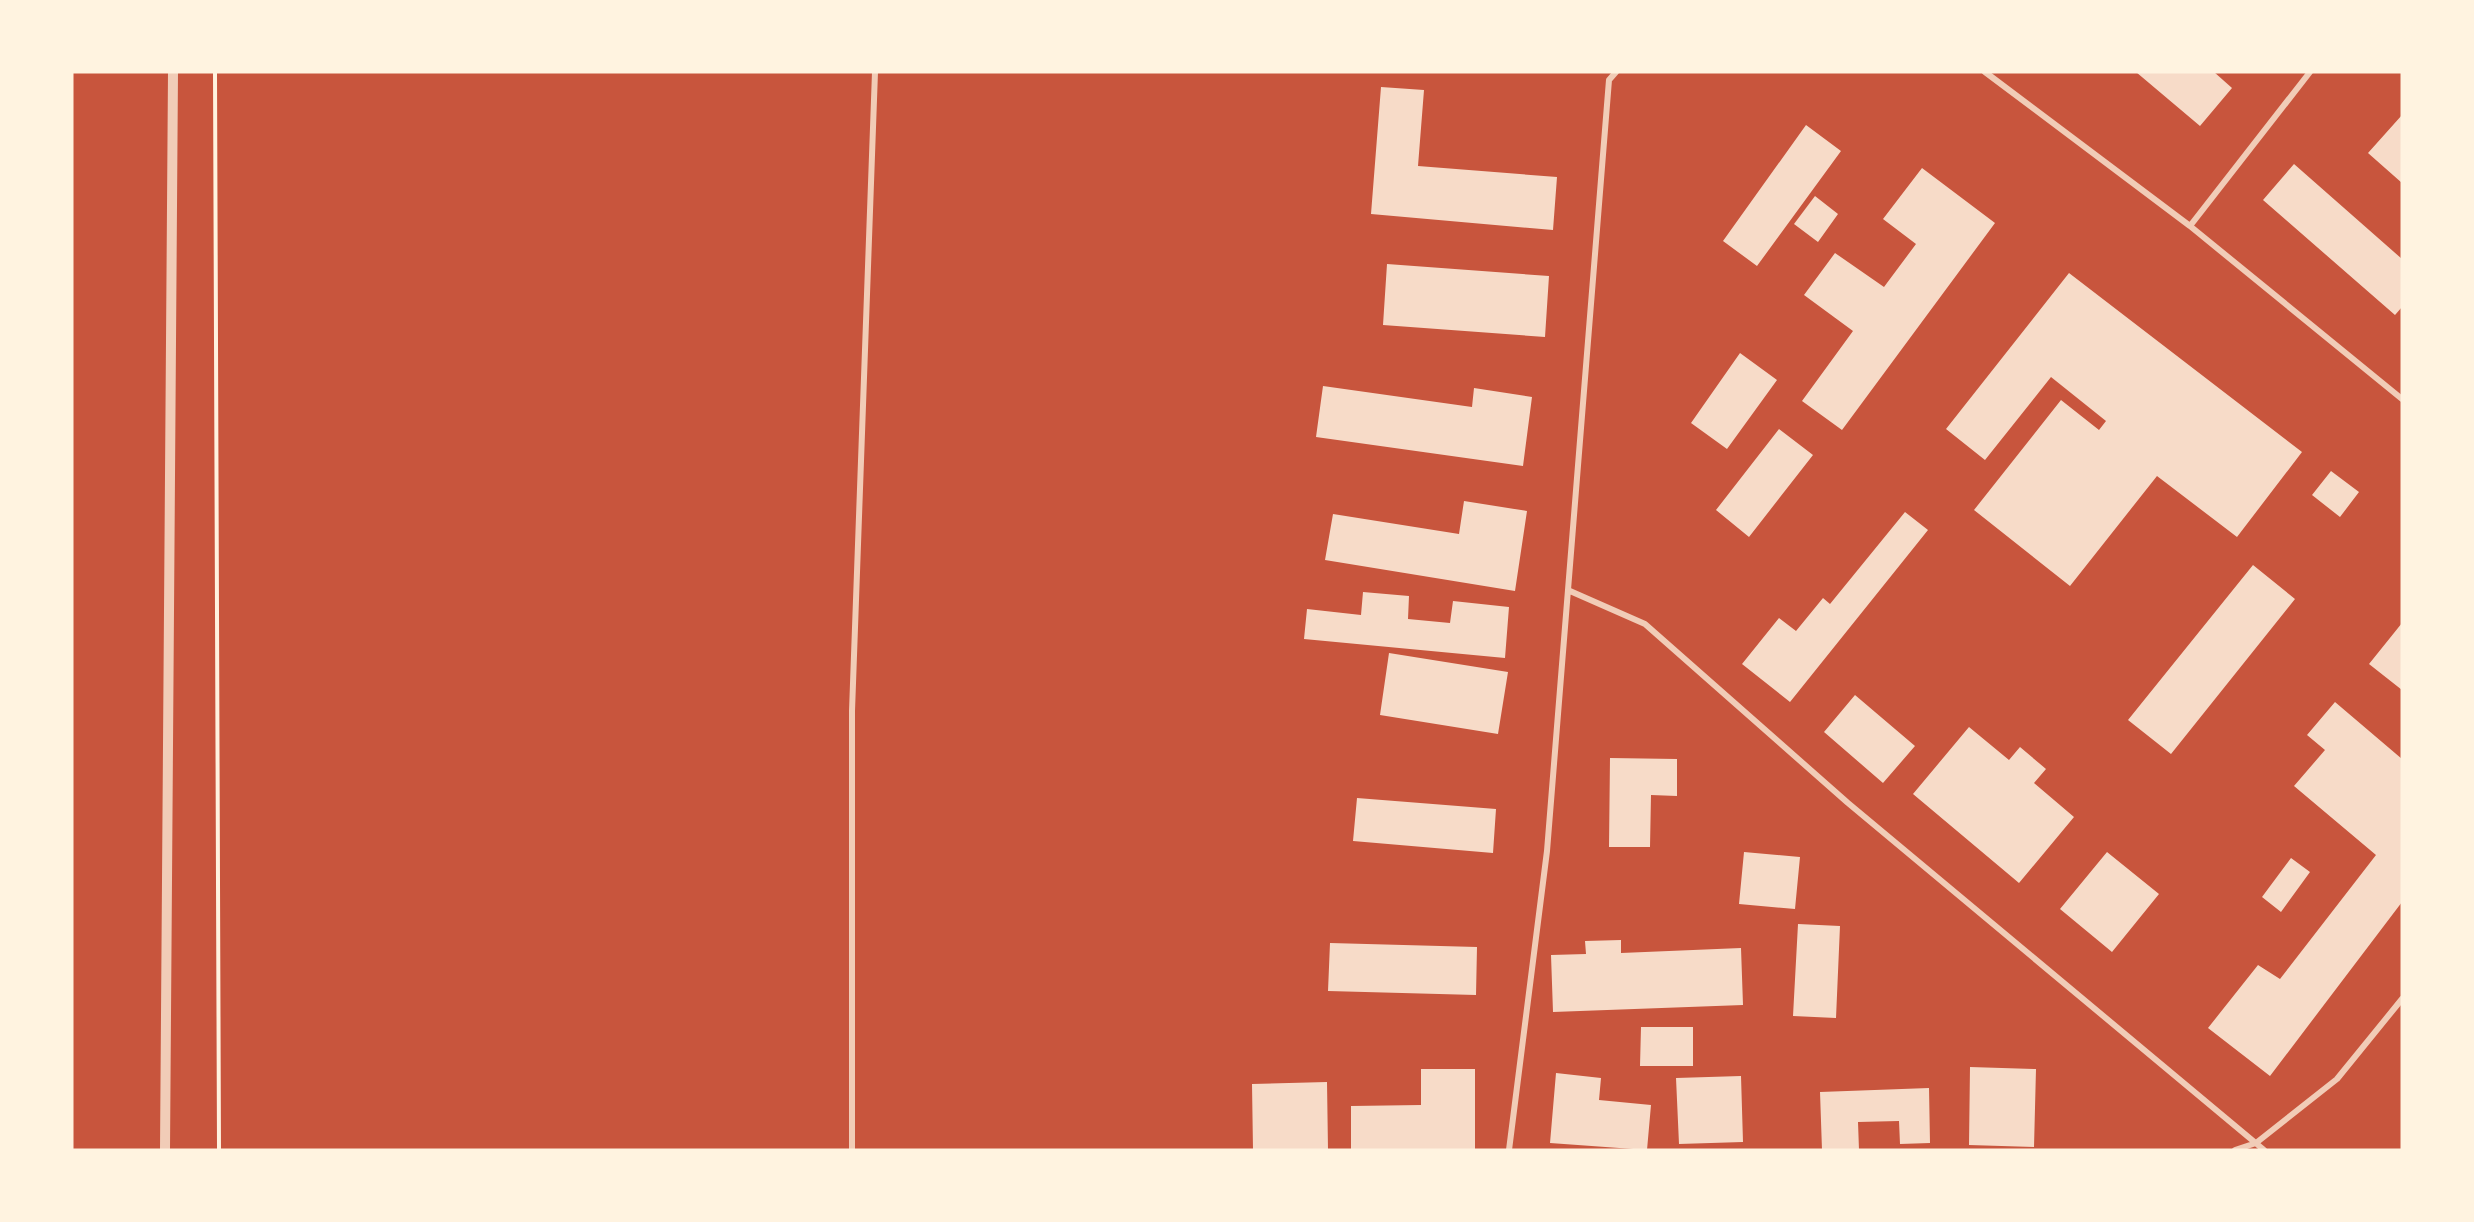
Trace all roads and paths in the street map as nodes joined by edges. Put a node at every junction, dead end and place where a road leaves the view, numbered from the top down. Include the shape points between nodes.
1 (173, 72) edge
2 (216, 72) edge
3 (875, 72) edge
4 (1616, 72) edge
5 (1985, 72) edge
6 (2310, 72) edge
7 (2190, 226) junction
8 (2402, 399) edge
9 (1570, 591) junction
10 (2402, 999) edge
11 (2256, 1143) junction
12 (165, 1150) edge
13 (219, 1150) edge
14 (852, 1150) edge
15 (1509, 1150) edge
16 (2235, 1150) edge
17 (2264, 1150) edge

1 - 12 street
2 - 13 path
3 - 14 street via 852,711
4 - 9 street via 1609,80
5 - 7 street
6 - 7 street
7 - 8 street
9 - 11 street via 1645,624 1848,803
9 - 15 street via 1547,850
10 - 11 street via 2337,1079
11 - 16 street
11 - 17 street

